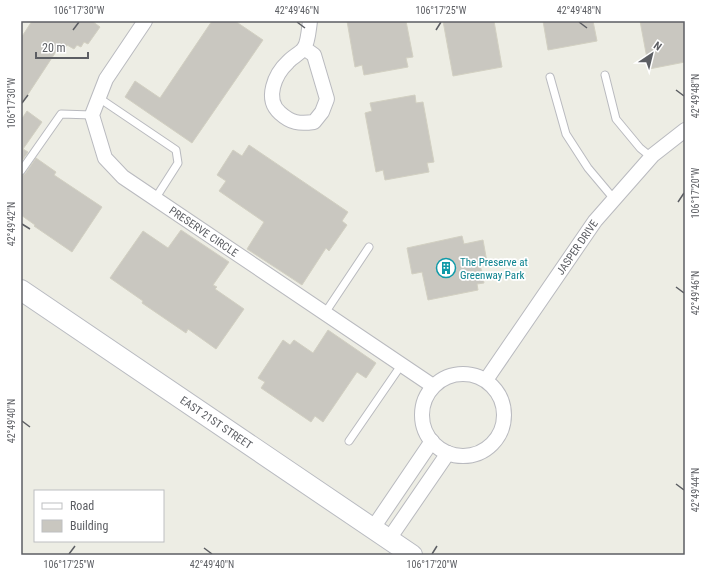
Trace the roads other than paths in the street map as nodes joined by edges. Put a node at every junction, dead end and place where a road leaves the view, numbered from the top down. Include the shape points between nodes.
1 (145, 21) edge
2 (310, 21) edge
3 (304, 48) junction
4 (605, 75) dead end
5 (550, 77) dead end
6 (99, 98) junction
7 (92, 115) junction
8 (685, 130) edge
9 (651, 157) junction
10 (21, 171) edge
11 (155, 199) junction
12 (614, 199) junction
13 (369, 247) dead end
14 (21, 290) edge
15 (325, 313) junction
16 (402, 364) junction
17 (486, 380) junction
18 (434, 386) junction
19 (350, 441) dead end
20 (432, 442) junction
21 (448, 453) junction
22 (373, 528) junction
23 (389, 539) junction
24 (412, 555) edge

1 - 6 street via 106,79
2 - 3 street
3 - 3 street via 287,62 271,91 275,108 287,119 301,124 314,122 322,112 327,99 314,55
4 - 9 lane via 616,119
5 - 12 lane via 566,134 588,168
6 - 7 street
6 - 11 lane via 176,150 178,163
7 - 10 lane via 61,114
7 - 11 street, PRESERVE CIRCLE via 105,158 123,177
8 - 9 street, JASPER DRIVE
9 - 12 street, JASPER DRIVE
11 - 15 street, PRESERVE CIRCLE
12 - 17 street, JASPER DRIVE via 594,221
13 - 15 lane
14 - 22 street, EAST 21ST STREET
15 - 16 street, PRESERVE CIRCLE
16 - 18 street, PRESERVE CIRCLE
16 - 19 lane
17 - 18 street via 473,375 459,374 445,377
17 - 21 street via 502,401 502,428 496,439 480,452 461,456
18 - 20 street via 422,407 425,431
20 - 21 street
20 - 22 street
21 - 23 street
22 - 23 street, EAST 21ST STREET
23 - 24 street, EAST 21ST STREET

